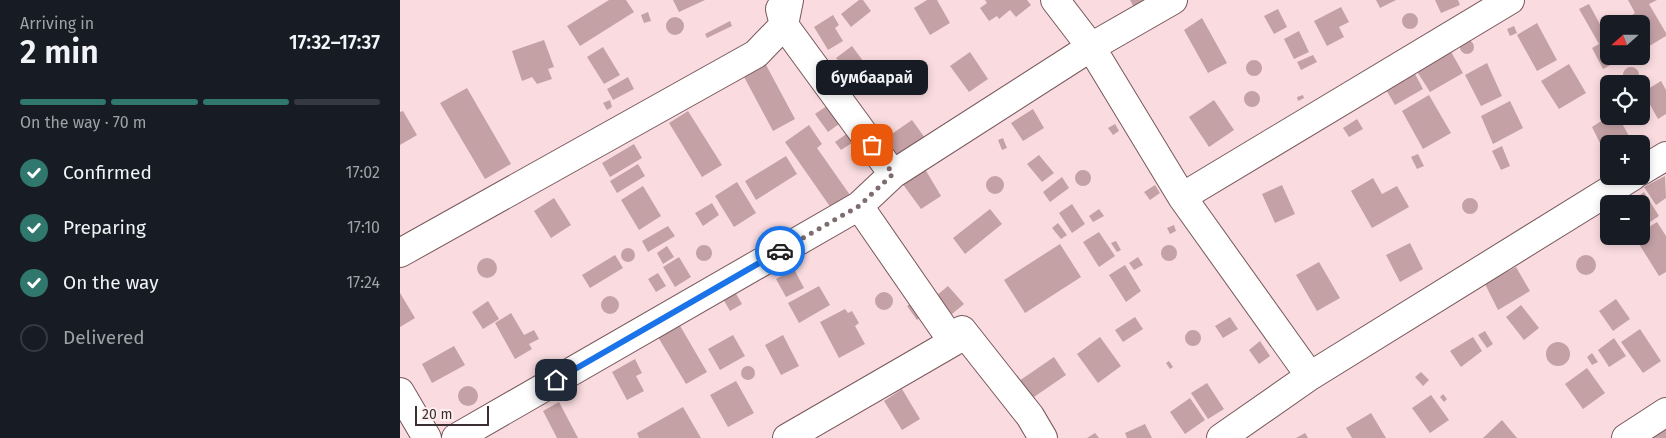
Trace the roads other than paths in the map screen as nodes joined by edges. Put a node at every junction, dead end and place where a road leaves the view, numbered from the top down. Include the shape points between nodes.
1 (1055, 0) edge
2 (1173, 0) edge
3 (1510, 0) edge
4 (783, 8) edge
5 (1092, 47) junction
6 (1666, 156) edge
7 (1650, 166) edge
8 (893, 174) junction
9 (1618, 185) edge
10 (1182, 196) junction
11 (859, 206) junction
12 (400, 253) edge
13 (953, 342) junction
14 (1310, 376) junction
15 (400, 392) edge
16 (1666, 412) edge
17 (427, 438) edge
18 (456, 438) edge
19 (787, 438) edge
20 (1043, 438) edge
21 (1221, 438) edge
22 (1626, 438) edge

1 - 5 street
2 - 5 street
3 - 10 street
4 - 8 street
4 - 12 street via 756,54
5 - 8 street
5 - 10 street
6 - 7 street
8 - 11 street
9 - 14 street
10 - 14 street
11 - 13 street
11 - 18 street
13 - 19 street
13 - 20 street via 962,330 1030,416
14 - 21 street
15 - 17 street
16 - 22 street

